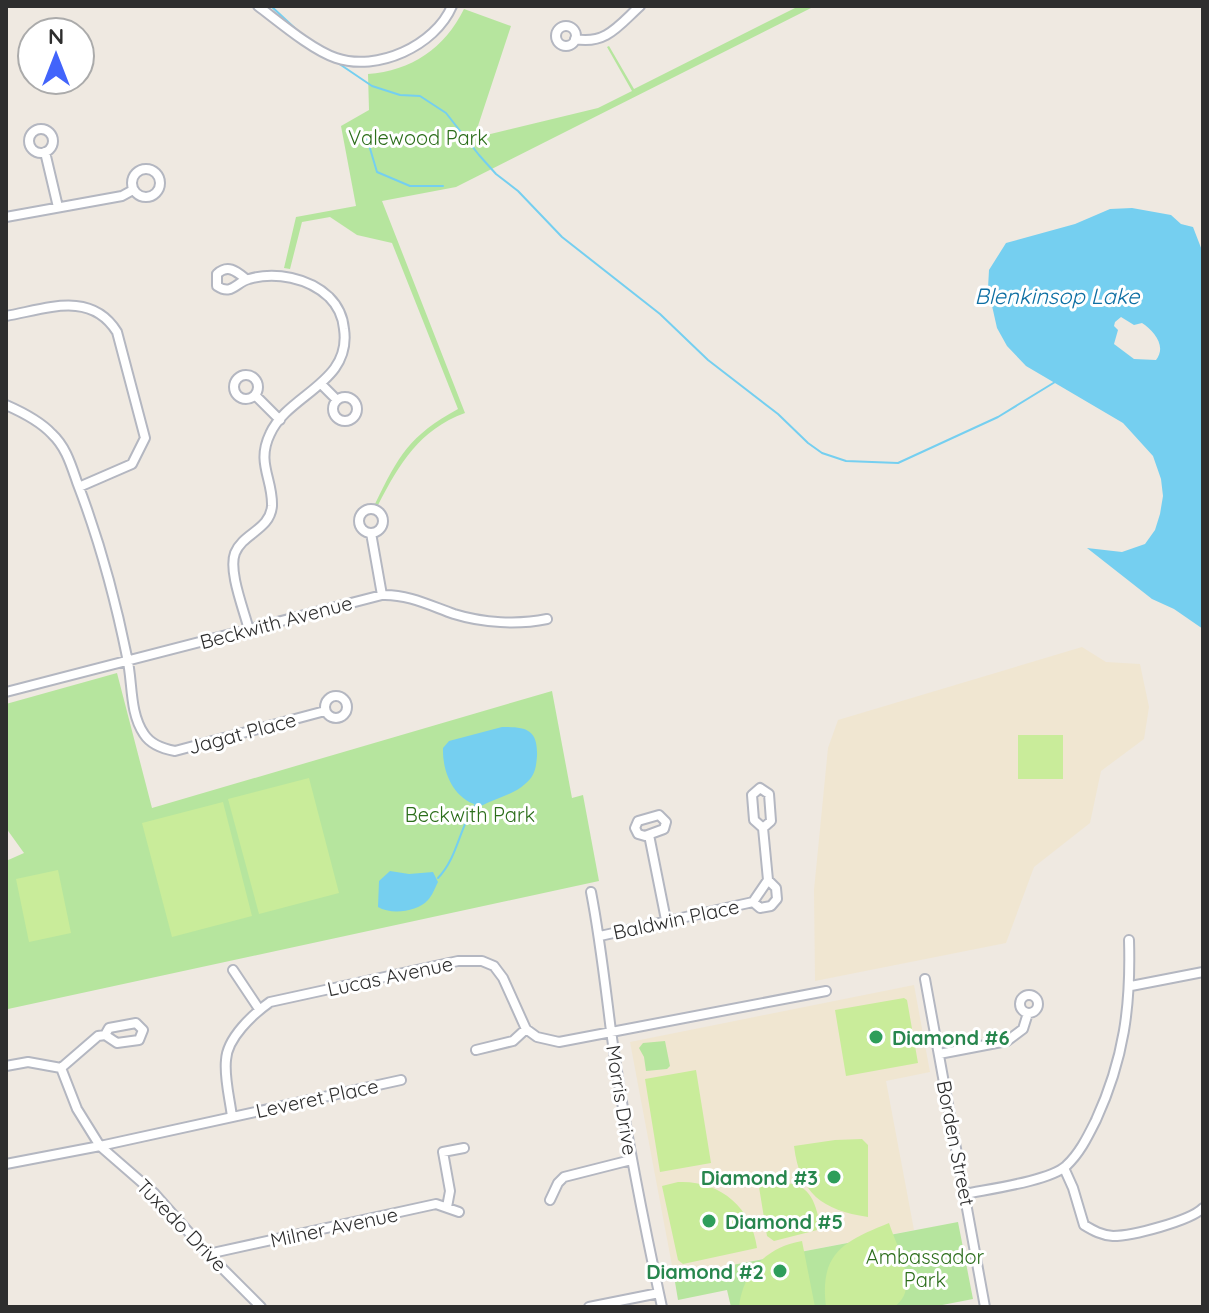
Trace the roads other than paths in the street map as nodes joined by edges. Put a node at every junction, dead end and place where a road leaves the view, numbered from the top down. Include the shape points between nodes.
1 (258, 6) edge
2 (452, 6) edge
3 (640, 6) edge
4 (575, 39) dead end
5 (45, 152) dead end
6 (133, 190) dead end
7 (58, 207) junction
8 (6, 217) edge
9 (246, 279) dead end
10 (6, 316) edge
11 (321, 384) junction
12 (255, 395) dead end
13 (337, 400) dead end
14 (6, 405) edge
15 (280, 420) junction
16 (79, 487) junction
17 (371, 533) dead end
18 (382, 595) junction
19 (547, 619) dead end
20 (249, 630) junction
21 (128, 660) junction
22 (6, 692) edge
23 (325, 711) dead end
24 (763, 828) dead end
25 (649, 835) dead end
26 (768, 880) junction
27 (591, 892) dead end
28 (753, 902) junction
29 (666, 920) junction
30 (600, 936) junction
31 (1129, 940) dead end
32 (233, 970) dead end
33 (1203, 972) edge
34 (925, 979) dead end
35 (1131, 986) junction
36 (826, 991) dead end
37 (259, 1009) junction
38 (1028, 1013) dead end
39 (526, 1029) junction
40 (611, 1032) junction
41 (105, 1035) dead end
42 (476, 1050) dead end
43 (939, 1054) junction
44 (6, 1066) edge
45 (61, 1068) junction
46 (401, 1080) dead end
47 (232, 1117) junction
48 (100, 1146) junction
49 (464, 1148) dead end
50 (631, 1160) junction
51 (6, 1164) edge
52 (1064, 1168) junction
53 (965, 1194) junction
54 (550, 1200) dead end
55 (447, 1207) junction
56 (1203, 1208) edge
57 (459, 1212) dead end
58 (208, 1254) junction
59 (659, 1293) junction
60 (261, 1307) edge
61 (589, 1307) edge
62 (662, 1307) edge
63 (985, 1307) edge

1 - 2 street via 335,57 357,61 414,47
3 - 4 street via 604,38
5 - 7 street
6 - 7 street
7 - 8 street
9 - 11 street via 303,280 338,308 344,347 336,368
10 - 16 street via 72,304 94,308 117,332 145,438 132,464
11 - 13 street
11 - 15 street
12 - 15 street
14 - 16 street via 52,433 65,450
15 - 20 street via 263,455 270,513 263,526 240,544 233,562
16 - 21 street via 93,521
17 - 18 street
18 - 19 street, Beckwith Avenue via 409,597 495,621
18 - 20 street, Beckwith Avenue
20 - 21 street, Beckwith Avenue
21 - 22 street, Beckwith Avenue
21 - 23 street, Jagat Place via 139,724 165,749 186,749
24 - 26 street, Baldwin Place
25 - 29 street
26 - 28 street, Baldwin Place
26 - 28 street, Baldwin Place via 777,899 760,908
27 - 30 street, Morris Drive
28 - 29 street, Baldwin Place
29 - 30 street, Baldwin Place
30 - 40 street, Morris Drive
31 - 35 street
32 - 37 street
33 - 35 street
34 - 43 street, Borden Street
35 - 52 street via 1125,1038 1105,1100 1083,1145
36 - 40 street
37 - 39 street, Lucas Avenue via 355,983 458,961 482,961 503,978
37 - 47 street via 230,1044 226,1060
38 - 43 street via 1023,1029 1007,1041
39 - 40 street via 559,1042
39 - 42 street via 513,1041
40 - 50 street, Morris Drive
41 - 45 street
43 - 53 street, Borden Street
44 - 45 street via 28,1062
45 - 48 street, Tuxedo Drive via 77,1109
46 - 47 street, Leveret Place
47 - 48 street
48 - 51 street
48 - 58 street, Tuxedo Drive via 154,1193
49 - 55 street via 443,1152 450,1191
50 - 54 street via 564,1177
50 - 59 street, Morris Drive
52 - 53 street
52 - 56 street via 1084,1225 1097,1234 1116,1236 1180,1221
53 - 63 street, Borden Street
55 - 57 street, Milner Avenue
55 - 58 street, Milner Avenue via 436,1204
58 - 60 street, Tuxedo Drive
59 - 61 street
59 - 62 street, Morris Drive

